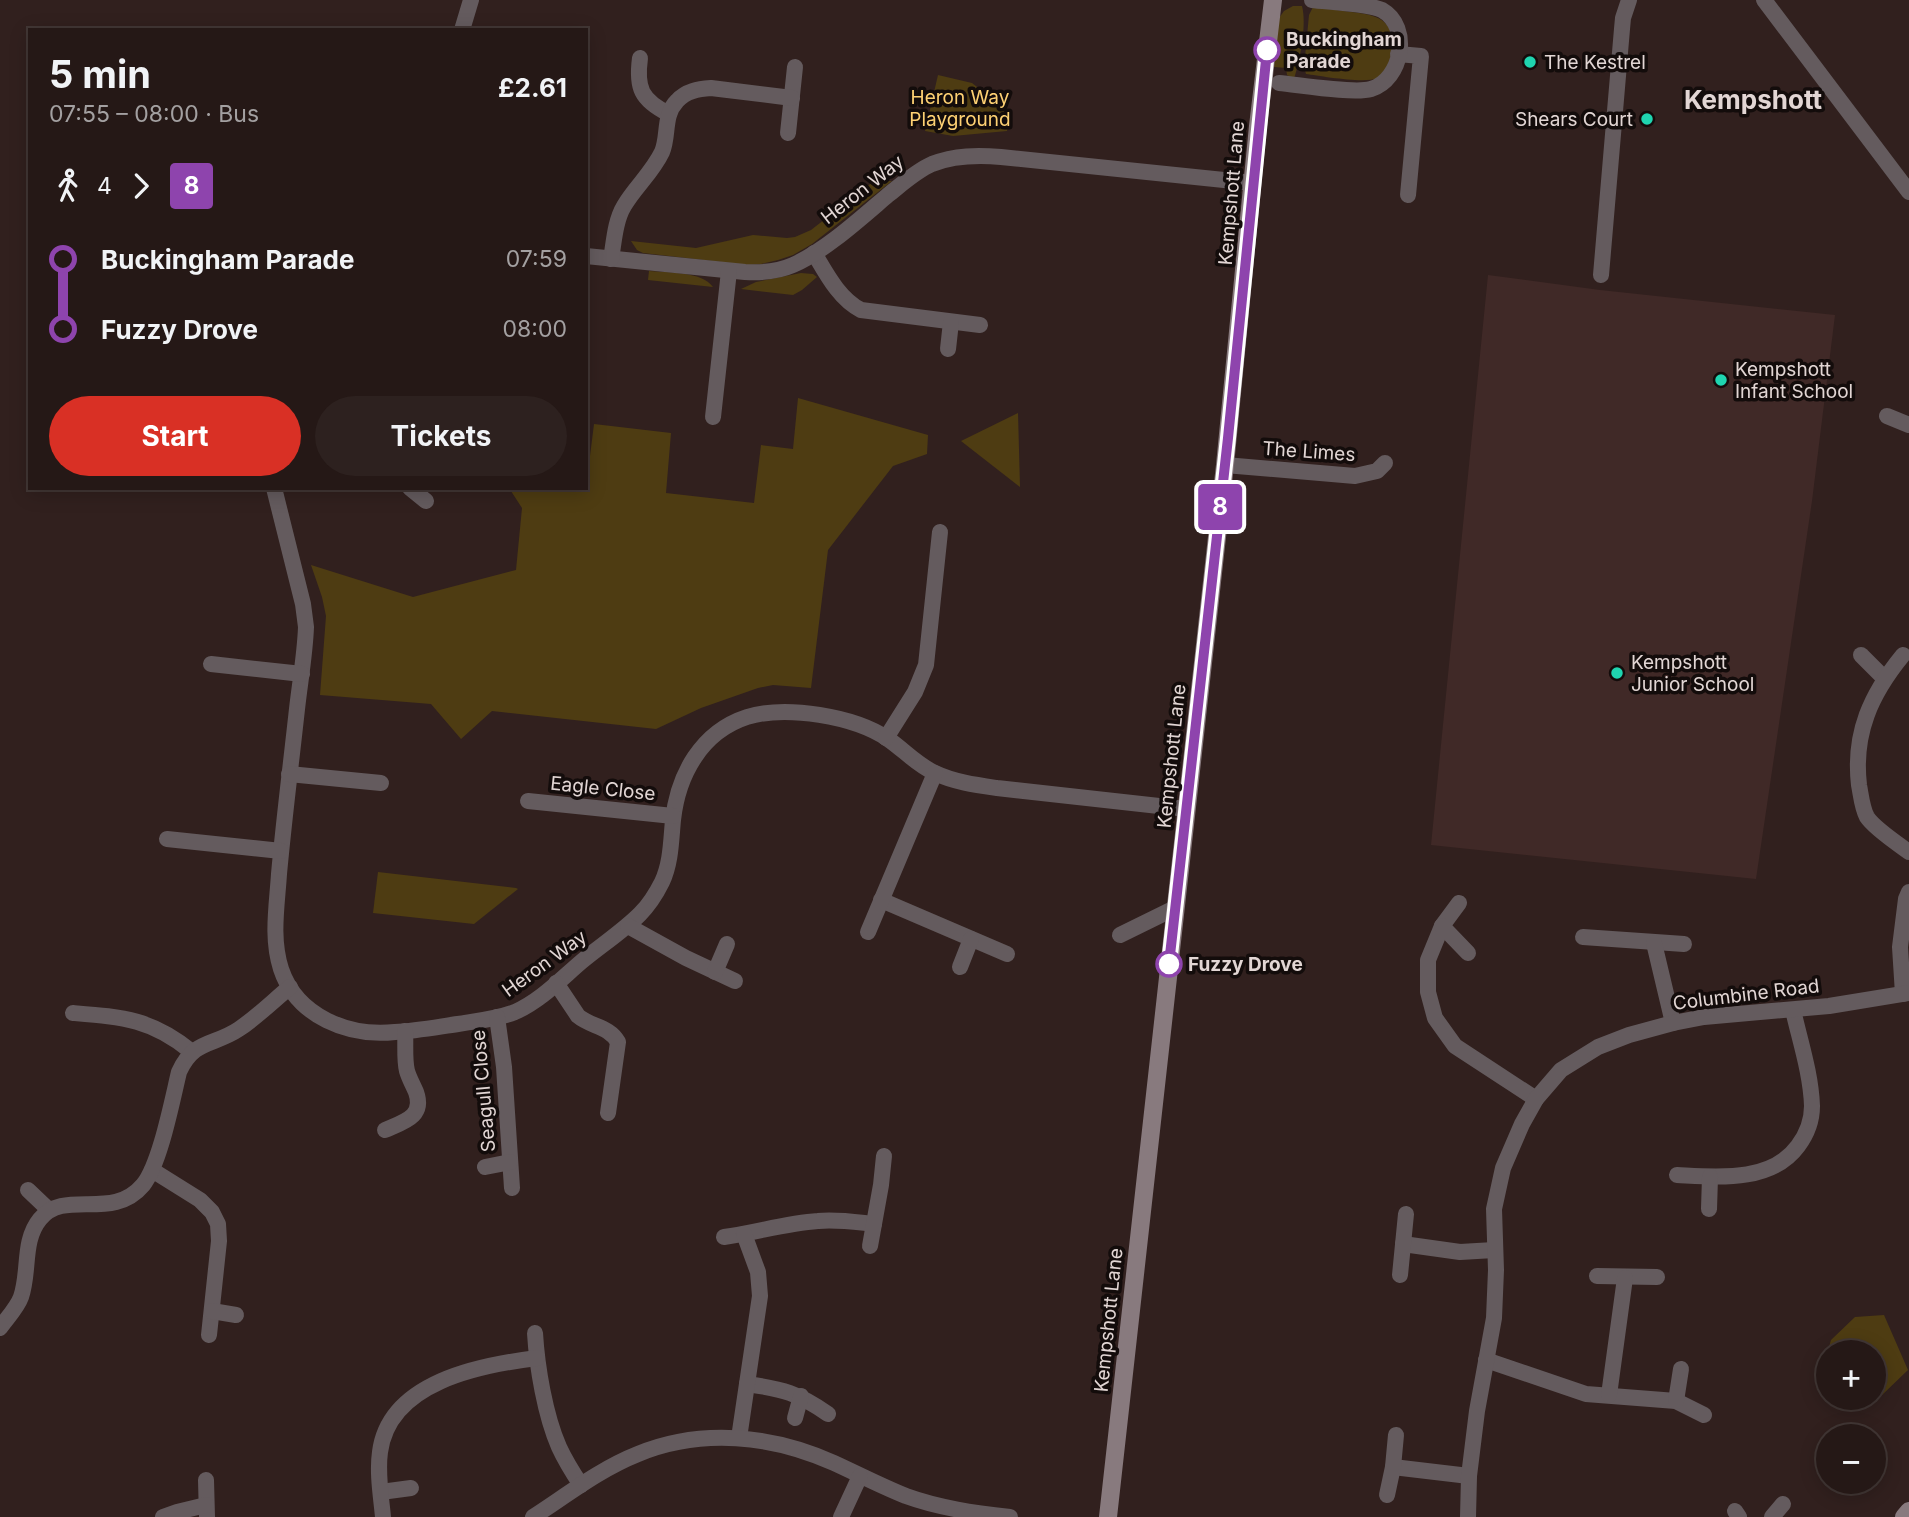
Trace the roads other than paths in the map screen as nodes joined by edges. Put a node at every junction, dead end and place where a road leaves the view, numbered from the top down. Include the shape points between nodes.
1 (471, 0) edge
2 (1273, 0) edge
3 (1312, 0) edge
4 (1629, 0) edge
5 (1764, 0) edge
6 (463, 28) edge
7 (1398, 54) junction
8 (640, 58) dead end
9 (795, 67) dead end
10 (1279, 83) dead end
11 (792, 98) junction
12 (669, 114) junction
13 (788, 133) dead end
14 (1252, 183) junction
15 (1909, 192) edge
16 (1408, 195) dead end
17 (814, 253) junction
18 (588, 256) edge
19 (611, 259) junction
20 (729, 271) junction
21 (1601, 275) dead end
22 (951, 322) junction
23 (980, 325) dead end
24 (948, 349) dead end
25 (1887, 416) dead end
26 (713, 417) dead end
27 (1909, 425) edge
28 (1385, 463) dead end
29 (1225, 465) junction
30 (274, 490) edge
31 (940, 532) dead end
32 (1861, 655) dead end
33 (1903, 655) dead end
34 (211, 663) dead end
35 (302, 674) junction
36 (1884, 678) junction
37 (886, 738) junction
38 (935, 773) junction
39 (289, 774) junction
40 (381, 783) dead end
41 (528, 801) dead end
42 (1186, 809) junction
43 (673, 816) junction
44 (167, 839) dead end
45 (281, 851) junction
46 (1909, 852) edge
47 (1909, 892) edge
48 (881, 900) junction
49 (1459, 903) dead end
50 (1175, 908) junction
51 (628, 926) junction
52 (1443, 926) junction
53 (868, 932) dead end
54 (1120, 935) dead end
55 (1583, 937) dead end
56 (971, 939) junction
57 (1654, 943) junction
58 (727, 944) dead end
59 (1684, 944) dead end
60 (1468, 953) dead end
61 (1007, 954) dead end
62 (960, 967) dead end
63 (715, 972) junction
64 (735, 981) dead end
65 (556, 983) junction
66 (290, 987) junction
67 (1906, 993) edge
68 (1793, 1010) junction
69 (73, 1013) dead end
70 (498, 1017) junction
71 (1673, 1023) junction
72 (405, 1031) junction
73 (192, 1052) junction
74 (1536, 1099) junction
75 (608, 1112) dead end
76 (385, 1130) dead end
77 (884, 1156) dead end
78 (510, 1162) junction
79 (485, 1167) dead end
80 (152, 1170) junction
81 (1677, 1175) dead end
82 (1710, 1177) junction
83 (512, 1188) dead end
84 (28, 1190) dead end
85 (1709, 1209) dead end
86 (49, 1210) junction
87 (1406, 1214) dead end
88 (874, 1224) junction
89 (744, 1234) junction
90 (724, 1237) dead end
91 (1403, 1244) junction
92 (870, 1246) dead end
93 (1494, 1250) junction
94 (1400, 1275) dead end
95 (1597, 1276) dead end
96 (1657, 1277) dead end
97 (1625, 1278) junction
98 (212, 1311) junction
99 (236, 1315) dead end
100 (0, 1328) edge
101 (535, 1333) dead end
102 (209, 1335) dead end
103 (537, 1358) junction
104 (1486, 1360) junction
105 (1681, 1369) dead end
106 (747, 1384) junction
107 (1609, 1395) junction
108 (801, 1396) junction
109 (1676, 1401) junction
110 (828, 1414) dead end
111 (1704, 1415) dead end
112 (794, 1418) dead end
113 (1396, 1435) dead end
114 (739, 1438) junction
115 (1393, 1466) junction
116 (860, 1476) junction
117 (1469, 1476) junction
118 (206, 1480) dead end
119 (581, 1485) junction
120 (411, 1488) dead end
121 (381, 1492) junction
122 (1387, 1495) dead end
123 (206, 1511) edge
124 (1909, 1511) edge
125 (163, 1517) edge
126 (383, 1517) edge
127 (533, 1517) edge
128 (841, 1517) edge
129 (1010, 1517) edge
130 (1108, 1517) edge
131 (1468, 1517) edge
132 (1904, 1517) edge

1 - 6 street
2 - 14 street, Kempshott Lane
3 - 7 street via 1385,12 1397,27
4 - 21 street via 1623,18
5 - 15 street
7 - 10 street via 1388,80 1367,90
7 - 16 street via 1420,56
8 - 12 street via 641,92
9 - 11 street
11 - 12 street via 699,89 676,101
11 - 13 street
12 - 19 street via 660,155 621,212
14 - 17 street, Heron Way via 962,156 919,171
14 - 29 street, Kempshott Lane
17 - 20 street, Heron Way via 767,272
17 - 22 street via 853,306
18 - 19 street, Heron Way
19 - 20 street, Heron Way
20 - 26 street
22 - 23 street
22 - 24 street
25 - 27 street
28 - 29 street, The Limes via 1377,471 1355,476
29 - 42 street, Kempshott Lane
30 - 35 street, Heron Way via 306,617
31 - 37 street via 926,665
32 - 36 street
33 - 36 street
34 - 35 street
35 - 39 street, Heron Way
36 - 46 street via 1867,710 1858,747 1861,796 1867,817
37 - 38 street, Heron Way
37 - 43 street, Heron Way via 854,723 819,716 770,713 745,718 723,728 697,752 682,780
38 - 42 street, Heron Way via 997,788
38 - 48 street
39 - 40 street
39 - 45 street, Heron Way
41 - 43 street, Eagle Close
42 - 50 street, Kempshott Lane
43 - 51 street, Heron Way via 663,880
44 - 45 street
45 - 66 street, Heron Way via 275,934
47 - 67 street via 1900,947
48 - 53 street
48 - 56 street
49 - 52 street
50 - 54 street
50 - 130 street, Kempshott Lane
51 - 63 street
51 - 65 street, Heron Way
52 - 60 street
52 - 74 street via 1428,960 1428,992 1435,1018 1455,1046
55 - 57 street
56 - 61 street
56 - 62 street
57 - 59 street
57 - 71 street
58 - 63 street
63 - 64 street
65 - 70 street, Heron Way via 518,1011
65 - 75 street via 578,1016 616,1037
66 - 72 street, Heron Way via 310,1009 338,1026 369,1033
66 - 73 street via 239,1029
67 - 68 street, Columbine Road
68 - 71 street, Columbine Road
68 - 82 street via 1810,1083 1812,1109 1807,1134 1794,1151 1761,1172
69 - 73 street via 143,1023
70 - 72 street, Heron Way
70 - 78 street, Seagull Close
71 - 74 street, Columbine Road via 1598,1047 1561,1070
72 - 76 street via 407,1071 418,1110
73 - 80 street via 180,1072
74 - 93 street, Columbine Road via 1503,1168 1494,1209
77 - 88 street
78 - 79 street, Seagull Close
78 - 83 street, Seagull Close
80 - 86 street via 138,1190 123,1200
80 - 98 street via 191,1194 215,1217 219,1241
81 - 82 street
82 - 85 street
84 - 86 street
86 - 100 street via 32,1232 21,1298
87 - 91 street
88 - 89 street via 815,1221
88 - 92 street
89 - 90 street
89 - 106 street via 758,1272 760,1296
91 - 93 street via 1460,1252
91 - 94 street
93 - 104 street, Columbine Road via 1494,1318
95 - 97 street
96 - 97 street
97 - 107 street
98 - 99 street
98 - 102 street
101 - 103 street
103 - 119 street via 554,1433
103 - 121 street via 465,1372 409,1401 390,1420 382,1441
104 - 107 street via 1586,1394
104 - 117 street, Columbine Road
105 - 109 street
106 - 108 street
106 - 114 street
107 - 109 street
108 - 110 street
108 - 112 street
109 - 111 street
113 - 115 street
114 - 116 street via 797,1449
114 - 119 street via 704,1438 657,1448 626,1459
115 - 117 street
115 - 122 street
116 - 128 street
116 - 129 street via 908,1497
117 - 131 street, Columbine Road
118 - 123 street
119 - 127 street
120 - 121 street
121 - 126 street
123 - 125 street via 177,1511
124 - 132 street

